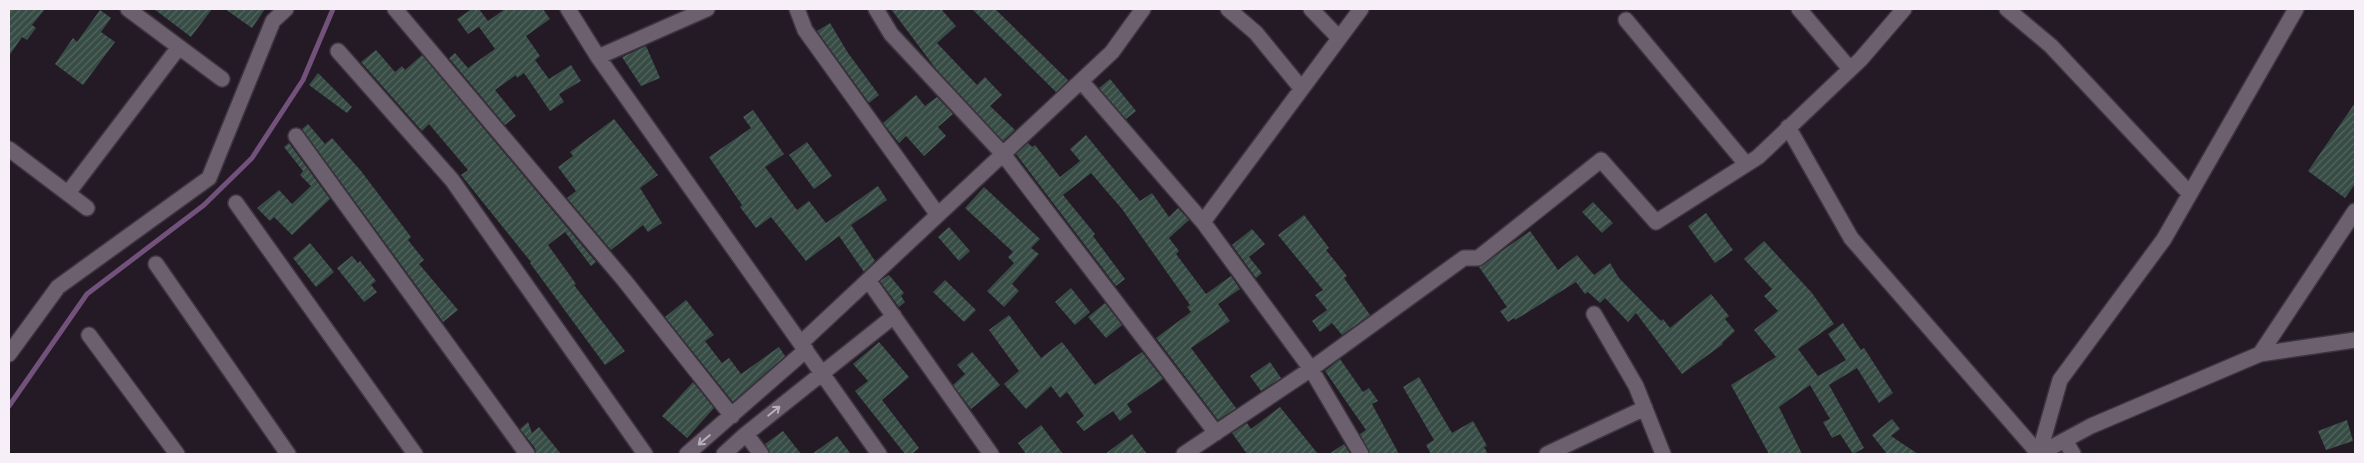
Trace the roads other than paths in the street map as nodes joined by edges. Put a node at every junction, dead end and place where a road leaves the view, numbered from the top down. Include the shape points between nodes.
1 (128, 9) edge
2 (286, 9) edge
3 (395, 9) edge
4 (568, 9) edge
5 (708, 9) edge
6 (797, 9) edge
7 (876, 9) edge
8 (1144, 9) edge
9 (1228, 9) edge
10 (1312, 9) edge
11 (1361, 9) edge
12 (1799, 9) edge
13 (1904, 9) edge
14 (2007, 9) edge
15 (2289, 11) edge
16 (1626, 20) dead end
17 (1339, 38) junction
18 (179, 47) junction
19 (338, 51) dead end
20 (598, 57) junction
21 (1850, 70) junction
22 (222, 79) dead end
23 (1081, 81) junction
24 (1301, 88) junction
25 (1788, 127) junction
26 (296, 136) dead end
27 (9, 148) edge
28 (1003, 154) junction
29 (1746, 164) junction
30 (68, 193) junction
31 (2190, 194) junction
32 (236, 203) dead end
33 (87, 208) dead end
34 (2355, 211) edge
35 (938, 214) junction
36 (1203, 222) junction
37 (156, 264) dead end
38 (868, 280) junction
39 (1594, 314) dead end
40 (894, 316) junction
41 (89, 335) dead end
42 (2355, 340) edge
43 (804, 346) junction
44 (9, 354) edge
45 (2260, 354) junction
46 (1311, 370) junction
47 (823, 372) junction
48 (1644, 408) junction
49 (732, 416) junction
50 (1216, 433) junction
51 (746, 434) junction
52 (2065, 440) junction
53 (177, 454) edge
54 (288, 454) edge
55 (415, 454) edge
56 (527, 454) edge
57 (645, 454) edge
58 (687, 454) edge
59 (724, 454) edge
60 (760, 454) edge
61 (879, 454) edge
62 (992, 454) edge
63 (1184, 454) edge
64 (1361, 454) edge
65 (1547, 454) edge
66 (1663, 454) edge
67 (2039, 454) edge
68 (2072, 454) edge

1 - 18 street
2 - 44 street via 273,21 209,178 58,287
3 - 49 street via 624,280
4 - 20 street
5 - 20 street
6 - 35 street via 811,38
7 - 28 street via 891,34
8 - 23 street via 1112,52
9 - 24 street via 1256,33
10 - 17 street
11 - 17 street
12 - 21 street
13 - 21 street
14 - 31 street via 2051,46
15 - 31 street
16 - 29 street
17 - 24 street
18 - 22 street
18 - 30 street
19 - 57 street via 452,180
20 - 43 street
21 - 25 street
23 - 28 street
23 - 36 street
24 - 36 street
25 - 29 street
25 - 67 street via 1851,238
26 - 56 street
27 - 30 street
28 - 35 street
28 - 50 street
29 - 46 street via 1656,222 1601,160 1478,258 1464,258
30 - 33 street
31 - 67 street via 2164,240 2060,380
32 - 55 street
34 - 45 street
35 - 38 street
36 - 46 street
37 - 54 street
38 - 40 street
38 - 43 street
39 - 48 street via 1636,386
40 - 47 street
40 - 62 street
41 - 53 street
42 - 45 street
43 - 47 street
43 - 49 street
45 - 52 street
46 - 50 street
46 - 64 street
51 -> 47 street
47 - 61 street
48 - 65 street
48 - 66 street
49 -> 58 street
50 - 63 street
51 - 59 street
51 - 60 street
52 - 67 street
52 - 68 street

